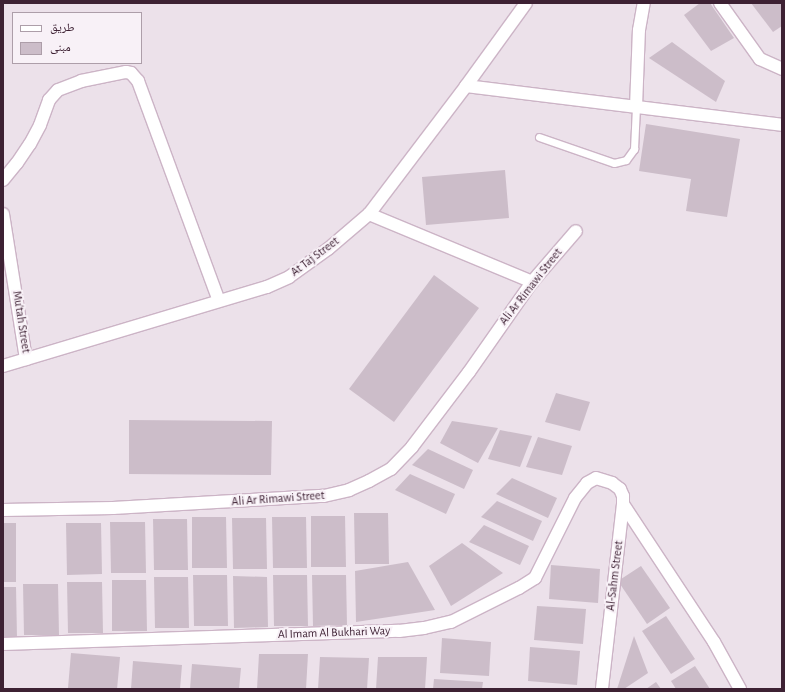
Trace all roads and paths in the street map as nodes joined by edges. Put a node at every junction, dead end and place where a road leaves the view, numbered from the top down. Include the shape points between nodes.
1 (526, 3) edge
2 (644, 3) edge
3 (720, 3) edge
4 (782, 69) edge
5 (466, 86) junction
6 (636, 107) junction
7 (782, 125) edge
8 (539, 137) dead end
9 (3, 180) edge
10 (3, 214) edge
11 (369, 214) junction
12 (576, 231) dead end
13 (532, 282) junction
14 (219, 301) junction
15 (26, 359) junction
16 (3, 366) edge
17 (596, 478) joint
18 (624, 504) junction
19 (3, 510) edge
20 (3, 644) edge
21 (602, 689) edge
22 (740, 689) edge

1 - 5 street, At Taj Street
2 - 6 street via 639,30
3 - 4 street via 760,59
5 - 6 street
5 - 11 street, At Taj Street
6 - 7 street
6 - 8 lane via 634,149 626,160 614,163
9 - 14 street via 30,144 49,100 58,90 80,81 131,73 138,80
10 - 15 street, Mu'tah Street
11 - 13 street
11 - 14 street, At Taj Street via 328,249 288,277 267,287
12 - 13 street, Ali Ar Rimawi Street
13 - 19 street, Ali Ar Rimawi Street via 469,372 412,446 390,469 348,490 324,496 267,500
14 - 15 street, At Taj Street
15 - 16 street, At Taj Street
17 - 18 street, Al-Sahm Street via 612,483 620,489
17 - 20 street, Al Imam Al Bukhari Way via 587,483 575,498 535,578 451,622 399,631
18 - 21 street, Al-Sahm Street
18 - 22 street via 714,642

